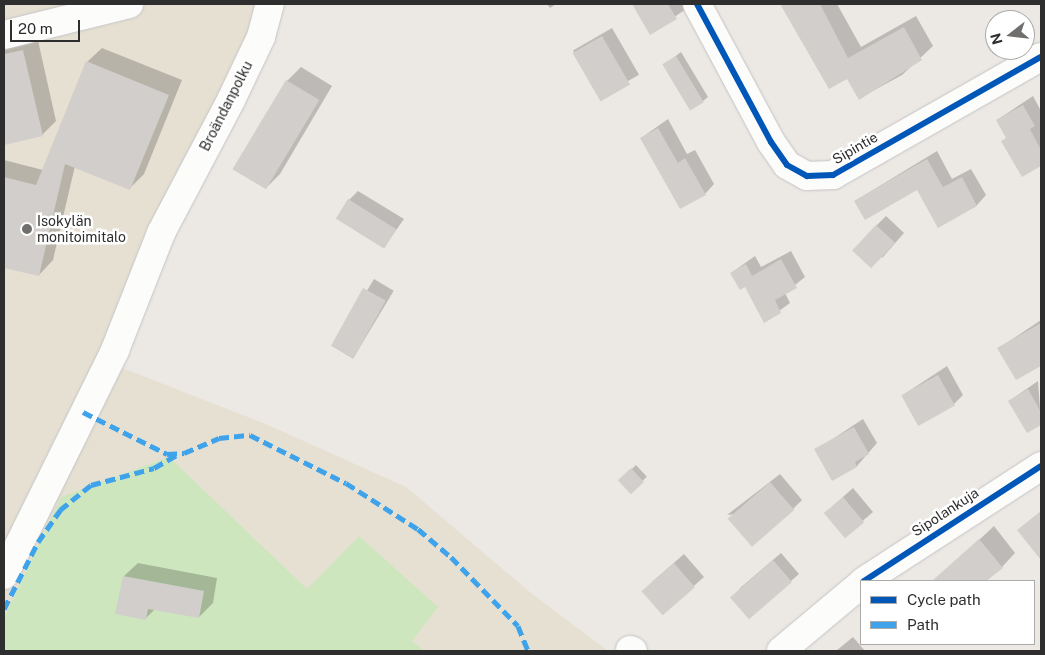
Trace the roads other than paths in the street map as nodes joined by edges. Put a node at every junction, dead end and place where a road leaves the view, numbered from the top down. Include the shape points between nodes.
1 (129, 4) edge
2 (270, 4) edge
3 (697, 4) edge
4 (4, 35) edge
5 (1041, 57) edge
6 (1041, 466) edge
7 (4, 575) edge
8 (866, 580) edge
9 (860, 585) edge
10 (781, 651) edge

1 - 4 street
2 - 7 street, Broändanpolku via 257,45 175,206 115,350
3 - 5 street, Sipintie via 771,142 787,165 807,176 833,175
6 - 8 street, Sipolankuja
9 - 10 street

